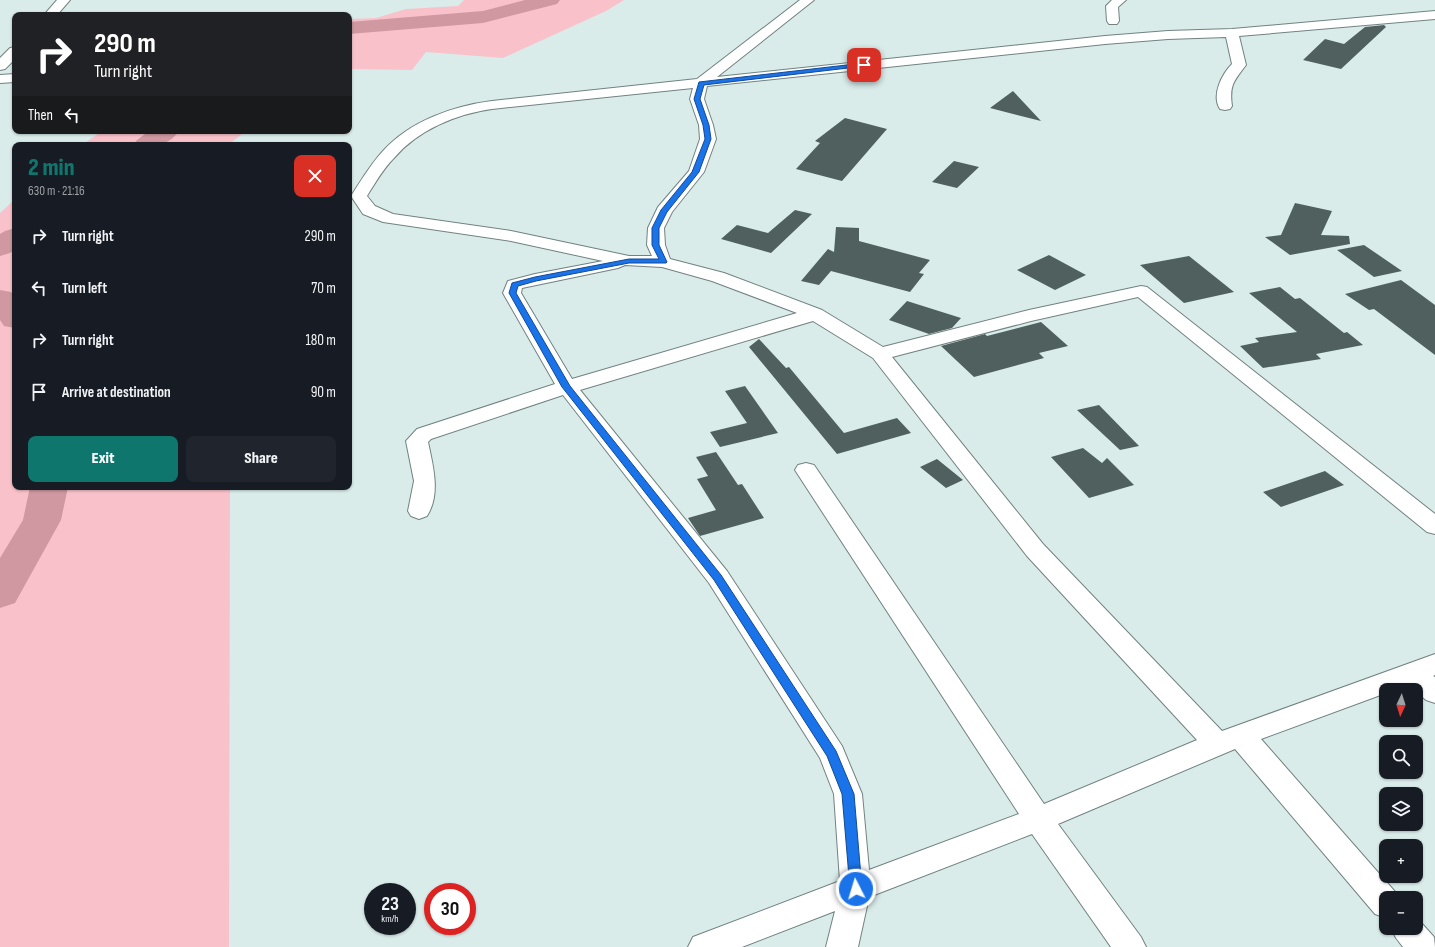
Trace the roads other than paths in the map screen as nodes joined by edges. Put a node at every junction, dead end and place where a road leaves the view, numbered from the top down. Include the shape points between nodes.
1 (64, 0) edge
2 (808, 0) edge
3 (1120, 0) edge
4 (53, 12) edge
5 (1435, 15) edge
6 (1113, 21) dead end
7 (1232, 33) junction
8 (12, 54) edge
9 (0, 66) edge
10 (12, 78) edge
11 (0, 79) edge
12 (701, 83) junction
13 (1225, 106) dead end
14 (629, 261) junction
15 (663, 262) junction
16 (815, 314) junction
17 (880, 354) junction
18 (567, 387) junction
19 (806, 470) dead end
20 (419, 512) dead end
21 (1435, 526) edge
22 (1424, 668) edge
23 (1435, 694) edge
24 (1229, 739) junction
25 (1038, 819) junction
26 (856, 889) junction
27 (1379, 897) edge
28 (1413, 935) edge
29 (704, 947) edge
30 (842, 947) edge
31 (1130, 947) edge
32 (1423, 947) edge

1 - 4 street
2 - 12 street
3 - 6 street via 1112,6
5 - 7 street
7 - 12 street via 1105,40
7 - 13 street via 1239,65 1222,92
8 - 9 street
10 - 11 street
12 - 14 street via 468,109 416,131 400,142 373,174 360,196 369,210 389,218 510,236
12 - 15 street via 697,99 708,139 696,172 664,211 656,228 656,245
14 - 15 street
14 - 18 street via 514,285 512,293
15 - 16 street via 718,277
16 - 17 street
16 - 18 street
17 - 21 street via 1141,291
17 - 24 street via 1035,550
18 - 20 street via 424,434 417,441 424,481
18 - 26 street via 718,577 832,754 848,794
19 - 25 street
22 - 23 street
22 - 24 street
24 - 25 street
24 - 27 street
25 - 26 street
25 - 31 street
26 - 29 street
26 - 30 street
28 - 32 street

